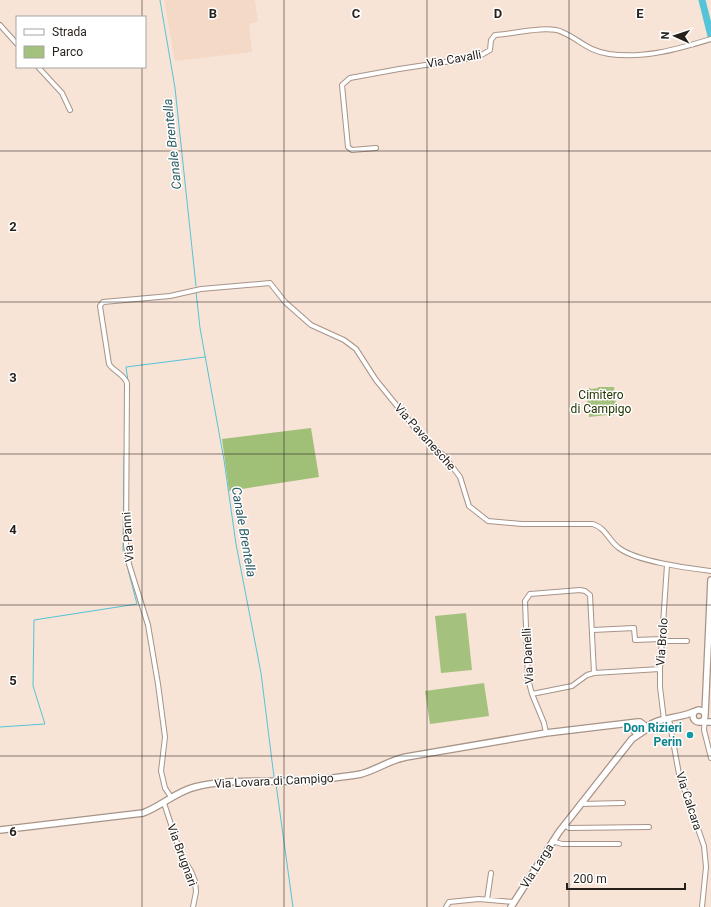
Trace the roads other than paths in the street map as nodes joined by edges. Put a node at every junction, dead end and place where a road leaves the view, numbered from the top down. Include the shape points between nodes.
1 (0, 26) edge
2 (711, 39) edge
3 (16, 43) edge
4 (39, 68) edge
5 (70, 110) dead end
6 (376, 148) dead end
7 (101, 304) joint
8 (667, 564) junction
9 (711, 571) edge
10 (711, 580) edge
11 (593, 630) junction
12 (661, 640) junction
13 (687, 642) dead end
14 (660, 669) junction
15 (594, 673) junction
16 (709, 689) edge
17 (532, 694) junction
18 (706, 697) junction
19 (695, 711) junction
20 (679, 717) junction
21 (702, 719) junction
22 (665, 720) junction
23 (639, 722) junction
24 (711, 722) edge
25 (622, 723) junction
26 (645, 730) junction
27 (635, 731) junction
28 (704, 731) junction
29 (546, 732) junction
30 (711, 758) edge
31 (170, 797) junction
32 (164, 803) junction
33 (623, 803) dead end
34 (580, 804) junction
35 (564, 825) junction
36 (649, 827) dead end
37 (0, 830) edge
38 (552, 841) junction
39 (619, 844) dead end
40 (491, 873) dead end
41 (487, 900) junction
42 (512, 905) edge
43 (192, 907) edge
44 (446, 907) edge
45 (702, 907) edge

1 - 3 street
2 - 6 street, Via Cavalli via 666,52 610,54 586,48 561,31 550,29 496,35 491,40 490,50 478,57 350,78 342,84 348,146 352,150
4 - 5 street via 62,93
7 - 8 street, Via Pavanesche via 170,296 201,288 270,283 285,302 311,325 344,340 356,349 376,380 418,433 445,456 460,477 469,506 488,521 522,524 593,524 601,527 613,543 624,551
7 - 31 street, Via Panni via 109,364 127,383 126,545 129,564 148,626 165,737 161,771
8 - 9 street, Via Pavanesche
8 - 12 street, Via Brolo
10 - 16 street
11 - 12 street via 634,628 634,640
11 - 15 street
11 - 17 street, Via Danelli via 592,599 585,590 534,593 528,596 525,601 527,671
12 - 13 street
12 - 14 street, Via Brolo
14 - 15 street
14 - 22 street, Via Brolo
15 - 17 street via 572,686
16 - 18 street
17 - 29 street, Via Danelli
18 - 19 street
18 - 21 street
19 - 20 street, Via Lovara di Campigo
19 - 21 street via 701,710
19 - 21 street via 692,716
20 - 21 street, Via Lovara di Campigo
20 - 22 street, Via Lovara di Campigo
21 - 24 street
21 - 28 street
21 - 28 street
22 - 23 street, Via Lovara di Campigo
22 - 26 street, Via Lovara di Campigo via 648,725
22 - 45 street, Via Calcara via 679,774 704,846 706,867
23 - 25 street, Via Lovara di Campigo
23 - 26 street via 644,725
23 - 27 street
25 - 27 street via 630,724
25 - 29 street, Via Lovara di Campigo
26 - 27 street, Via Lovara di Campigo via 642,733
27 - 34 street, Via Larga
28 - 30 street
29 - 31 street, Via Lovara di Campigo via 402,758 352,775 304,781 248,780 218,783 195,787
31 - 32 street, Via Lovara di Campigo
32 - 37 street, Via Lovara di Campigo via 133,815
32 - 43 street, Via Brugnari via 181,855 195,881 196,892
33 - 34 street
34 - 35 street, Via Larga
35 - 36 street via 569,828
35 - 38 street, Via Larga
38 - 39 street via 562,844
38 - 42 street, Via Larga
40 - 41 street
41 - 42 street
41 - 44 street via 453,901

